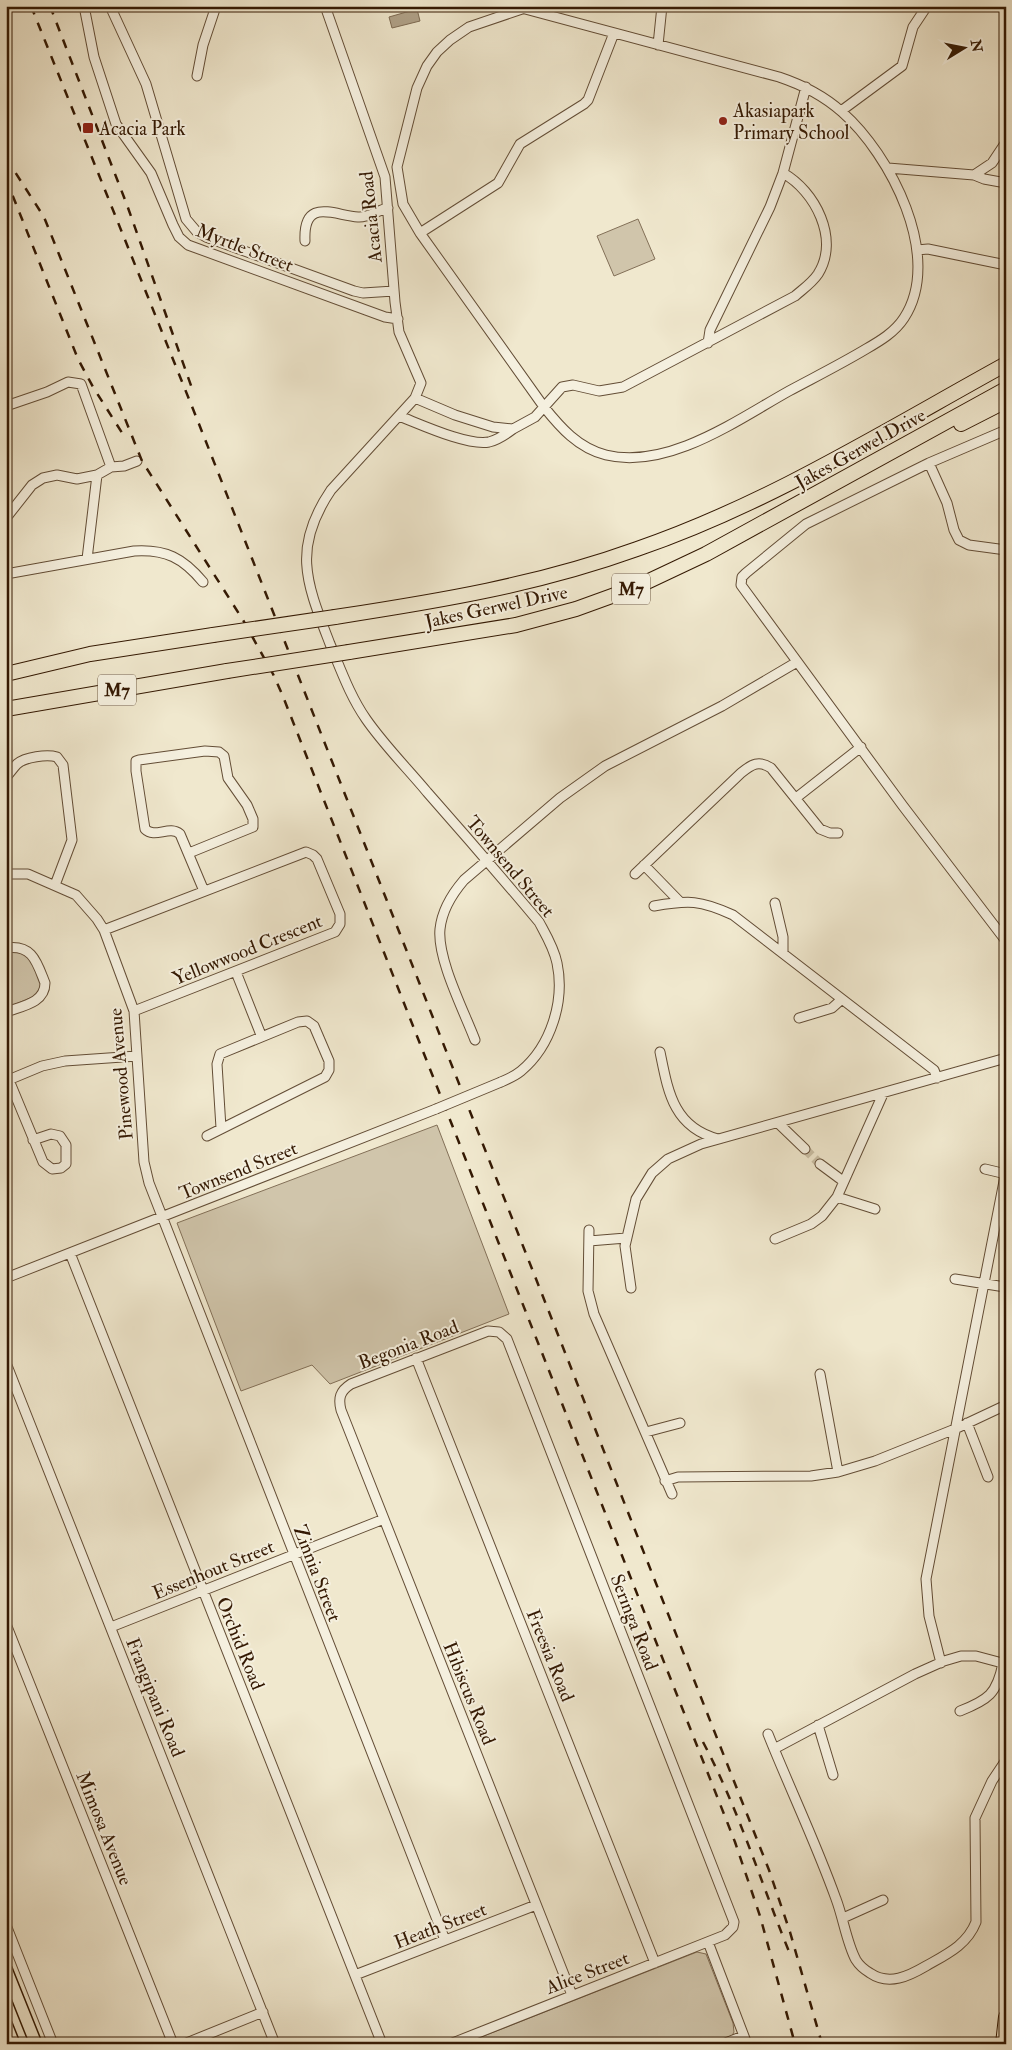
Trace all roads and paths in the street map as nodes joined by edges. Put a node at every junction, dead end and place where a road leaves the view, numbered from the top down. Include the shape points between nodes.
1 (84, 6) edge
2 (110, 6) edge
3 (216, 6) edge
4 (325, 6) edge
5 (662, 6) edge
6 (927, 6) edge
7 (524, 8) edge
8 (614, 33) junction
9 (658, 45) junction
10 (197, 76) dead end
11 (806, 87) junction
12 (841, 111) junction
13 (1006, 142) edge
14 (1002, 154) edge
15 (888, 168) junction
16 (783, 173) junction
17 (974, 175) junction
18 (1006, 183) edge
19 (388, 208) junction
20 (420, 233) junction
21 (305, 241) dead end
22 (917, 250) junction
23 (1006, 265) edge
24 (394, 291) junction
25 (398, 319) junction
26 (708, 343) junction
27 (1006, 354) edge
28 (1006, 364) edge
29 (1006, 389) edge
30 (415, 398) junction
31 (1006, 401) edge
32 (937, 402) junction
33 (6, 406) edge
34 (544, 407) junction
35 (399, 416) junction
36 (513, 429) junction
37 (1006, 430) edge
38 (138, 461) dead end
39 (929, 463) junction
40 (111, 466) junction
41 (97, 475) junction
42 (836, 483) junction
43 (6, 518) edge
44 (1006, 550) edge
45 (87, 559) junction
46 (6, 574) edge
47 (202, 582) dead end
48 (798, 662) junction
49 (6, 674) edge
50 (6, 709) edge
51 (861, 747) junction
52 (6, 777) edge
53 (796, 798) junction
54 (838, 832) dead end
55 (189, 853) junction
56 (488, 861) junction
57 (644, 865) junction
58 (6, 874) edge
59 (635, 874) dead end
60 (55, 885) junction
61 (204, 891) junction
62 (680, 902) junction
63 (775, 903) dead end
64 (654, 906) dead end
65 (104, 930) junction
66 (1006, 941) edge
67 (6, 948) edge
68 (783, 952) junction
69 (236, 972) junction
70 (842, 999) junction
71 (134, 1011) junction
72 (6, 1012) edge
73 (799, 1018) dead end
74 (261, 1036) junction
75 (475, 1040) dead end
76 (660, 1052) dead end
77 (137, 1056) junction
78 (1006, 1058) edge
79 (7, 1078) edge
80 (937, 1078) junction
81 (883, 1094) junction
82 (778, 1123) junction
83 (221, 1128) junction
84 (207, 1136) dead end
85 (721, 1139) junction
86 (33, 1140) junction
87 (804, 1149) tunnel mouth
88 (820, 1164) tunnel mouth
89 (984, 1169) dead end
90 (1006, 1173) edge
91 (843, 1181) junction
92 (837, 1198) junction
93 (875, 1210) dead end
94 (162, 1217) junction
95 (590, 1230) dead end
96 (626, 1238) junction
97 (775, 1239) dead end
98 (589, 1240) junction
99 (70, 1253) junction
100 (6, 1278) edge
101 (955, 1279) dead end
102 (982, 1283) junction
103 (1006, 1287) edge
104 (631, 1288) dead end
105 (499, 1332) joint
106 (416, 1358) junction
107 (6, 1363) edge
108 (820, 1374) dead end
109 (10, 1382) edge
110 (339, 1402) joint
111 (1006, 1405) edge
112 (680, 1423) dead end
113 (967, 1423) junction
114 (955, 1429) junction
115 (646, 1432) junction
116 (838, 1472) junction
117 (988, 1478) dead end
118 (665, 1481) junction
119 (672, 1494) dead end
120 (384, 1519) junction
121 (293, 1555) junction
122 (204, 1591) junction
123 (6, 1624) edge
124 (111, 1627) junction
125 (941, 1663) junction
126 (1004, 1664) edge
127 (960, 1711) dead end
128 (818, 1725) junction
129 (768, 1734) dead end
130 (774, 1749) junction
131 (1006, 1760) edge
132 (833, 1776) dead end
133 (884, 1900) dead end
134 (536, 1904) junction
135 (843, 1918) junction
136 (6, 1925) edge
137 (733, 1927) joint
138 (445, 1940) junction
139 (708, 1942) junction
140 (655, 1963) junction
141 (6, 1969) edge
142 (356, 1975) junction
143 (572, 1996) junction
144 (263, 2012) junction
145 (1006, 2017) edge
146 (6, 2024) edge
147 (745, 2040) edge
148 (461, 2042) edge
149 (14, 2044) edge
150 (36, 2044) edge
151 (53, 2044) edge
152 (173, 2044) edge
153 (184, 2044) edge
154 (275, 2044) edge
155 (382, 2044) edge
156 (450, 2044) edge
157 (724, 2044) edge
158 (1003, 2044) edge

1 - 25 street, Myrtle Street via 96,65 116,124 151,173 179,237 188,245
2 - 24 street via 146,84 186,219 191,226 206,237 354,292
3 - 10 street
4 - 19 street, Acacia Road via 381,162
5 - 9 street
6 - 12 street via 913,27 902,66
7 - 8 street
7 - 20 street via 469,27 437,52 427,66 417,88 397,167 403,204
8 - 9 street
8 - 20 street via 588,100 520,144 498,183
9 - 11 street
11 - 12 street
11 - 16 street
12 - 15 street
13 - 14 street
14 - 17 street
15 - 17 street
15 - 22 street via 909,217
16 - 26 street via 770,207 710,330
16 - 26 street via 803,187 824,225 824,260 818,274 795,296
17 - 18 street
19 - 21 street via 358,217 331,211 316,213 307,222
19 - 24 street, Acacia Road
20 - 34 street
22 - 23 street via 928,249
22 - 34 street via 918,275 913,300 904,319 889,334 856,356 701,440 640,456 605,455 571,437
24 - 25 street, Acacia Road
25 - 30 street, Acacia Road via 399,332 421,379
26 - 34 street via 622,387 599,391 573,385 562,387
27 - 32 highway via 951,389
28 - 32 highway, Jakes Gerwel Drive / M7
29 - 42 highway, Jakes Gerwel Drive / M7
30 - 35 street, Townsend Street
30 - 36 street via 455,415 493,427
31 - 42 highway via 861,474
32 - 49 highway, Jakes Gerwel Drive / M7, bridge via 761,498 649,545 572,571 447,600 90,654
33 - 40 street via 68,382 81,384
34 - 36 street via 535,418
35 - 36 street via 472,442 489,442
35 - 56 street, Townsend Street via 330,490 322,503 310,530 307,577 343,676 366,719
37 - 39 street
38 - 40 street
39 - 44 street via 959,540 969,545
39 - 48 street via 806,524 742,577 744,591
40 - 41 street
41 - 43 street via 77,479 57,475 43,478 32,485
41 - 45 street
42 - 50 highway, Jakes Gerwel Drive / M7, bridge via 651,581 550,617 498,629
45 - 46 street
45 - 47 street via 152,551 185,563
48 - 51 street
48 - 56 street via 722,706 605,766 560,798
51 - 53 street
51 - 66 street
52 - 60 street via 24,759 52,756 63,765 72,840
53 - 54 street via 820,829
53 - 57 street via 772,768 754,764
55 - 55 street via 178,832 168,830 152,834 145,829 136,761 205,751 219,752 224,756 228,778 247,805 253,827
55 - 61 street
56 - 75 street via 452,894 440,930 447,967
56 - 94 street, Townsend Street, bridge via 539,922 553,949 559,975 554,1020 540,1050 520,1072
57 - 59 street
57 - 62 street
58 - 60 street, Pinewood Avenue via 23,873
60 - 65 street, Pinewood Avenue via 82,899
61 - 65 street, Yellowwood Crescent
61 - 69 street, Yellowwood Crescent via 309,853 317,859 340,914 340,924 335,932
62 - 64 street
62 - 68 street via 706,904 733,916
63 - 68 street
65 - 71 street, Pinewood Avenue
67 - 72 street via 21,948 32,954 45,988 39,999
68 - 70 street
69 - 71 street, Yellowwood Crescent
69 - 74 street
70 - 73 street via 832,1008
70 - 80 street via 934,1070
71 - 77 street, Pinewood Avenue
74 - 83 street via 219,1056
74 - 83 street via 298,1022 311,1022 329,1061 328,1074 322,1080
76 - 85 street via 676,1110 705,1135
77 - 79 street via 65,1061
77 - 94 street, Pinewood Avenue via 145,1172
78 - 80 street
79 - 86 street
80 - 81 street
81 - 82 street
81 - 91 street
82 - 85 street
82 - 87 street
83 - 84 street
85 - 96 street via 685,1150 652,1173 636,1199
86 - 86 street via 48,1168 56,1170 66,1164 66,1145 60,1136 54,1133
88 - 91 street
89 - 90 street
90 - 102 street
91 - 92 street
92 - 93 street
92 - 97 street via 811,1224
94 - 99 street, Townsend Street
94 - 121 street, Zinnia Street
95 - 98 street
96 - 98 street
96 - 104 street
98 - 115 street via 588,1290 594,1314
99 - 100 street, Townsend Street
99 - 122 street, Orchid Road
101 - 102 street
102 - 103 street
102 - 114 street
105 - 106 street, Begonia Road via 479,1334
105 - 137 street, Seringa Road via 507,1338 734,1917
106 - 110 street, Begonia Road via 351,1384 342,1392
106 - 140 street, Freesia Road
107 - 109 street, Frangipani Road
108 - 116 street
109 - 124 street, Frangipani Road
110 - 120 street, Hibiscus Road
111 - 113 street
112 - 115 street
113 - 114 street
113 - 117 street
114 - 116 street
114 - 125 street via 926,1579 929,1616
115 - 118 street
116 - 118 street via 811,1476 678,1477
118 - 119 street
120 - 121 street, Essenhout Street
120 - 134 street, Hibiscus Road
121 - 122 street, Essenhout Street
121 - 138 street, Zinnia Street
122 - 124 street, Essenhout Street
122 - 142 street, Orchid Road
123 - 152 street, Mimosa Avenue
124 - 144 street, Frangipani Road
125 - 126 street via 961,1656 976,1656
125 - 128 street
126 - 127 street via 996,1688 987,1697
128 - 130 street
128 - 132 street
129 - 130 street
130 - 135 street
131 - 135 street via 976,1818 976,1922 966,1940 914,1973 902,1978 884,1978 872,1974 856,1960
133 - 135 street
134 - 138 street, Heath Street
134 - 143 street, Hibiscus Road
136 - 151 street
137 - 139 street, Alice Street via 725,1935
138 - 142 street, Heath Street
139 - 140 street, Alice Street
139 - 147 street
140 - 143 street, Alice Street
141 - 150 main road
142 - 155 street, Orchid Road
143 - 148 street, Alice Street
144 - 153 street
144 - 154 street, Frangipani Road
145 - 158 highway
146 - 149 main road
147 - 157 street
148 - 156 street, Alice Street

